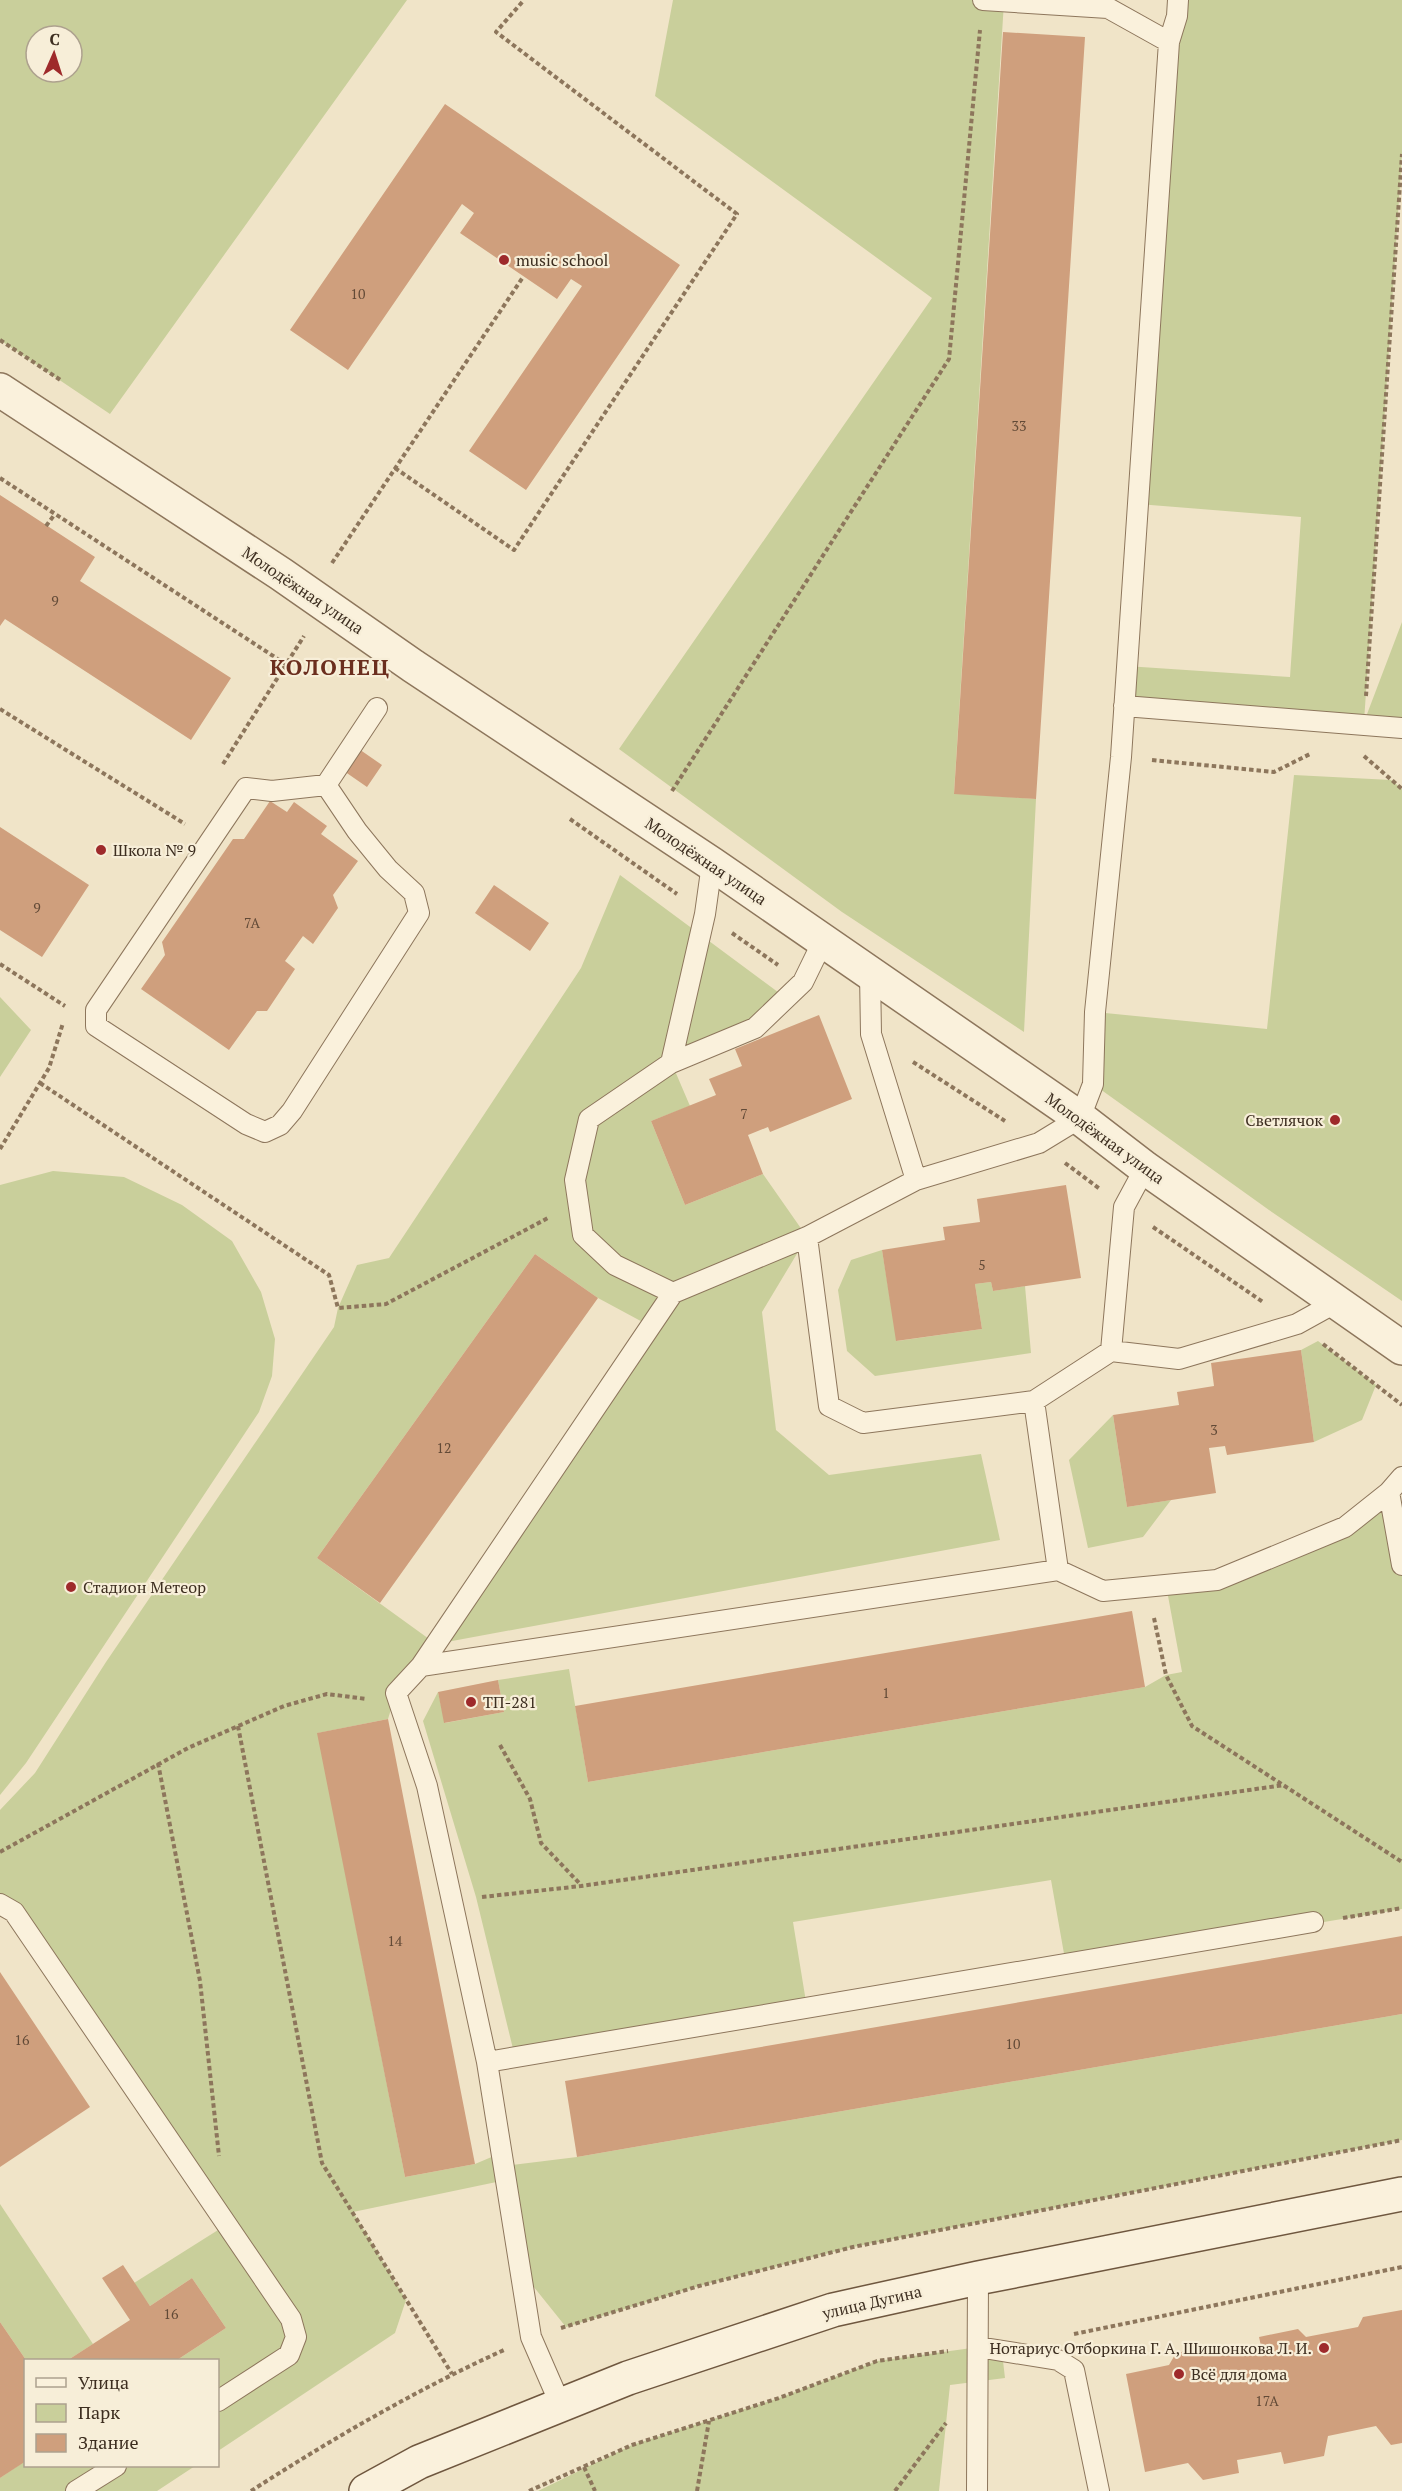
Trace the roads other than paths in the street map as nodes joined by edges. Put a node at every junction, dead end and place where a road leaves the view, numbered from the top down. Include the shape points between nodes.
1 (983, 0) edge
2 (1178, 0) edge
3 (1169, 42) junction
4 (0, 390) edge
5 (1124, 706) junction
6 (377, 708) dead end
7 (1402, 729) edge
8 (326, 785) junction
9 (712, 864) junction
10 (823, 941) junction
11 (870, 974) junction
12 (671, 1063) junction
13 (1080, 1118) junction
14 (1145, 1168) junction
15 (916, 1180) junction
16 (807, 1237) junction
17 (673, 1293) junction
18 (1335, 1303) junction
19 (1402, 1348) edge
20 (1111, 1351) junction
21 (1034, 1401) junction
22 (1402, 1477) edge
23 (1389, 1492) junction
24 (1402, 1565) edge
25 (1058, 1570) junction
26 (421, 1666) junction
27 (0, 1904) edge
28 (1313, 1923) dead end
29 (487, 2062) junction
30 (1402, 2194) edge
31 (978, 2278) junction
32 (978, 2347) junction
33 (219, 2400) edge
34 (561, 2406) junction
35 (114, 2467) edge
36 (76, 2491) edge
37 (366, 2491) edge
38 (976, 2491) edge
39 (1099, 2491) edge

1 - 3 lane via 1108,8
2 - 3 lane
3 - 5 lane
4 - 9 street, Молодёжная улица
5 - 7 lane
5 - 13 lane via 1095,1012 1093,1084
6 - 8 lane
8 - 8 lane via 357,831 414,893 419,913 292,1111 280,1125 265,1132 246,1124 96,1026 96,1010 246,788 272,791
9 - 10 street, Молодёжная улица
9 - 12 lane via 705,914
10 - 11 street, Молодёжная улица
10 - 12 lane via 803,982 755,1028
11 - 13 street, Молодёжная улица
11 - 15 lane via 872,1034
12 - 17 lane via 589,1119 575,1180 583,1235 615,1265
13 - 14 street, Молодёжная улица
13 - 15 lane via 1039,1143
14 - 18 street, Молодёжная улица
14 - 20 lane via 1124,1207
15 - 16 lane
16 - 17 lane
16 - 21 lane via 829,1406 863,1423
17 - 26 lane
18 - 19 street, Молодёжная улица
18 - 20 lane via 1297,1324 1179,1359
20 - 21 lane
21 - 25 lane
22 - 23 lane
23 - 24 lane
23 - 25 lane via 1345,1527 1217,1580 1103,1591
25 - 26 lane
26 - 29 lane via 396,1693 427,1786
27 - 33 lane via 14,1912 291,2319 296,2337 290,2355
28 - 29 lane
29 - 34 lane via 531,2337
30 - 31 street, улица Дугина
31 - 32 lane
31 - 34 street, улица Дугина via 833,2310 713,2348
32 - 38 lane
32 - 39 lane via 1058,2360 1074,2370
34 - 37 street, улица Дугина via 419,2463
35 - 36 lane

